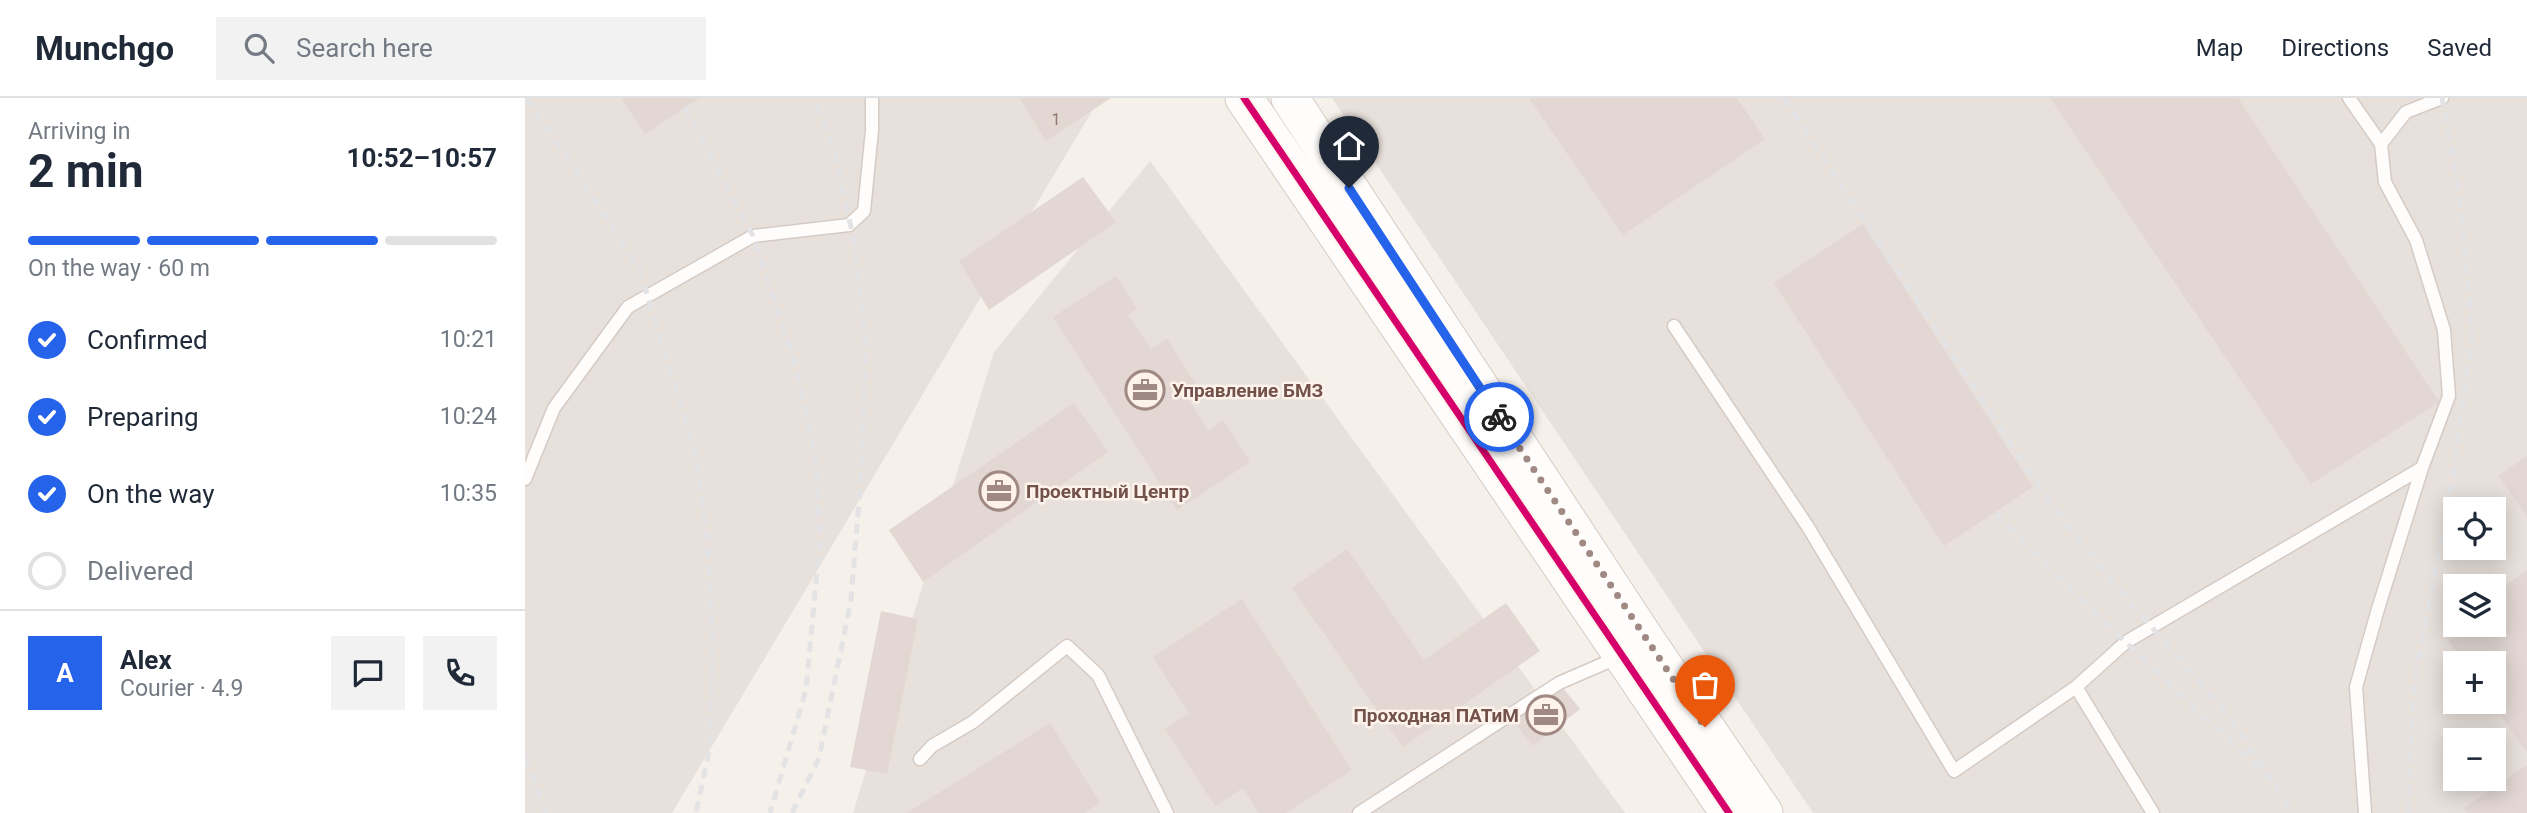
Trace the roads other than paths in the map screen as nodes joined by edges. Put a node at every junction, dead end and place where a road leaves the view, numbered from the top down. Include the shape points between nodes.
1 (872, 98) edge
2 (1244, 98) edge
3 (1290, 98) edge
4 (2349, 98) edge
5 (2442, 98) edge
6 (2381, 144) junction
7 (1674, 326) dead end
8 (2422, 468) junction
9 (525, 479) edge
10 (1634, 648) junction
11 (2076, 687) junction
12 (921, 759) dead end
13 (1167, 813) edge
14 (1359, 813) edge
15 (1729, 813) edge
16 (1764, 813) edge
17 (2154, 813) edge
18 (2365, 813) edge

1 - 9 lane via 864,211 849,225 753,236 628,307 554,408
2 - 10 street
3 - 10 street
4 - 6 lane
5 - 6 lane via 2406,112
6 - 8 lane via 2385,182 2416,240 2444,330 2449,397
7 - 11 lane via 1808,527 1954,771
8 - 11 lane via 2126,642
8 - 18 lane via 2356,687
10 - 14 lane via 1559,683
10 - 15 street
10 - 16 street
11 - 17 lane
12 - 13 lane via 932,746 973,722 1067,646 1098,675

